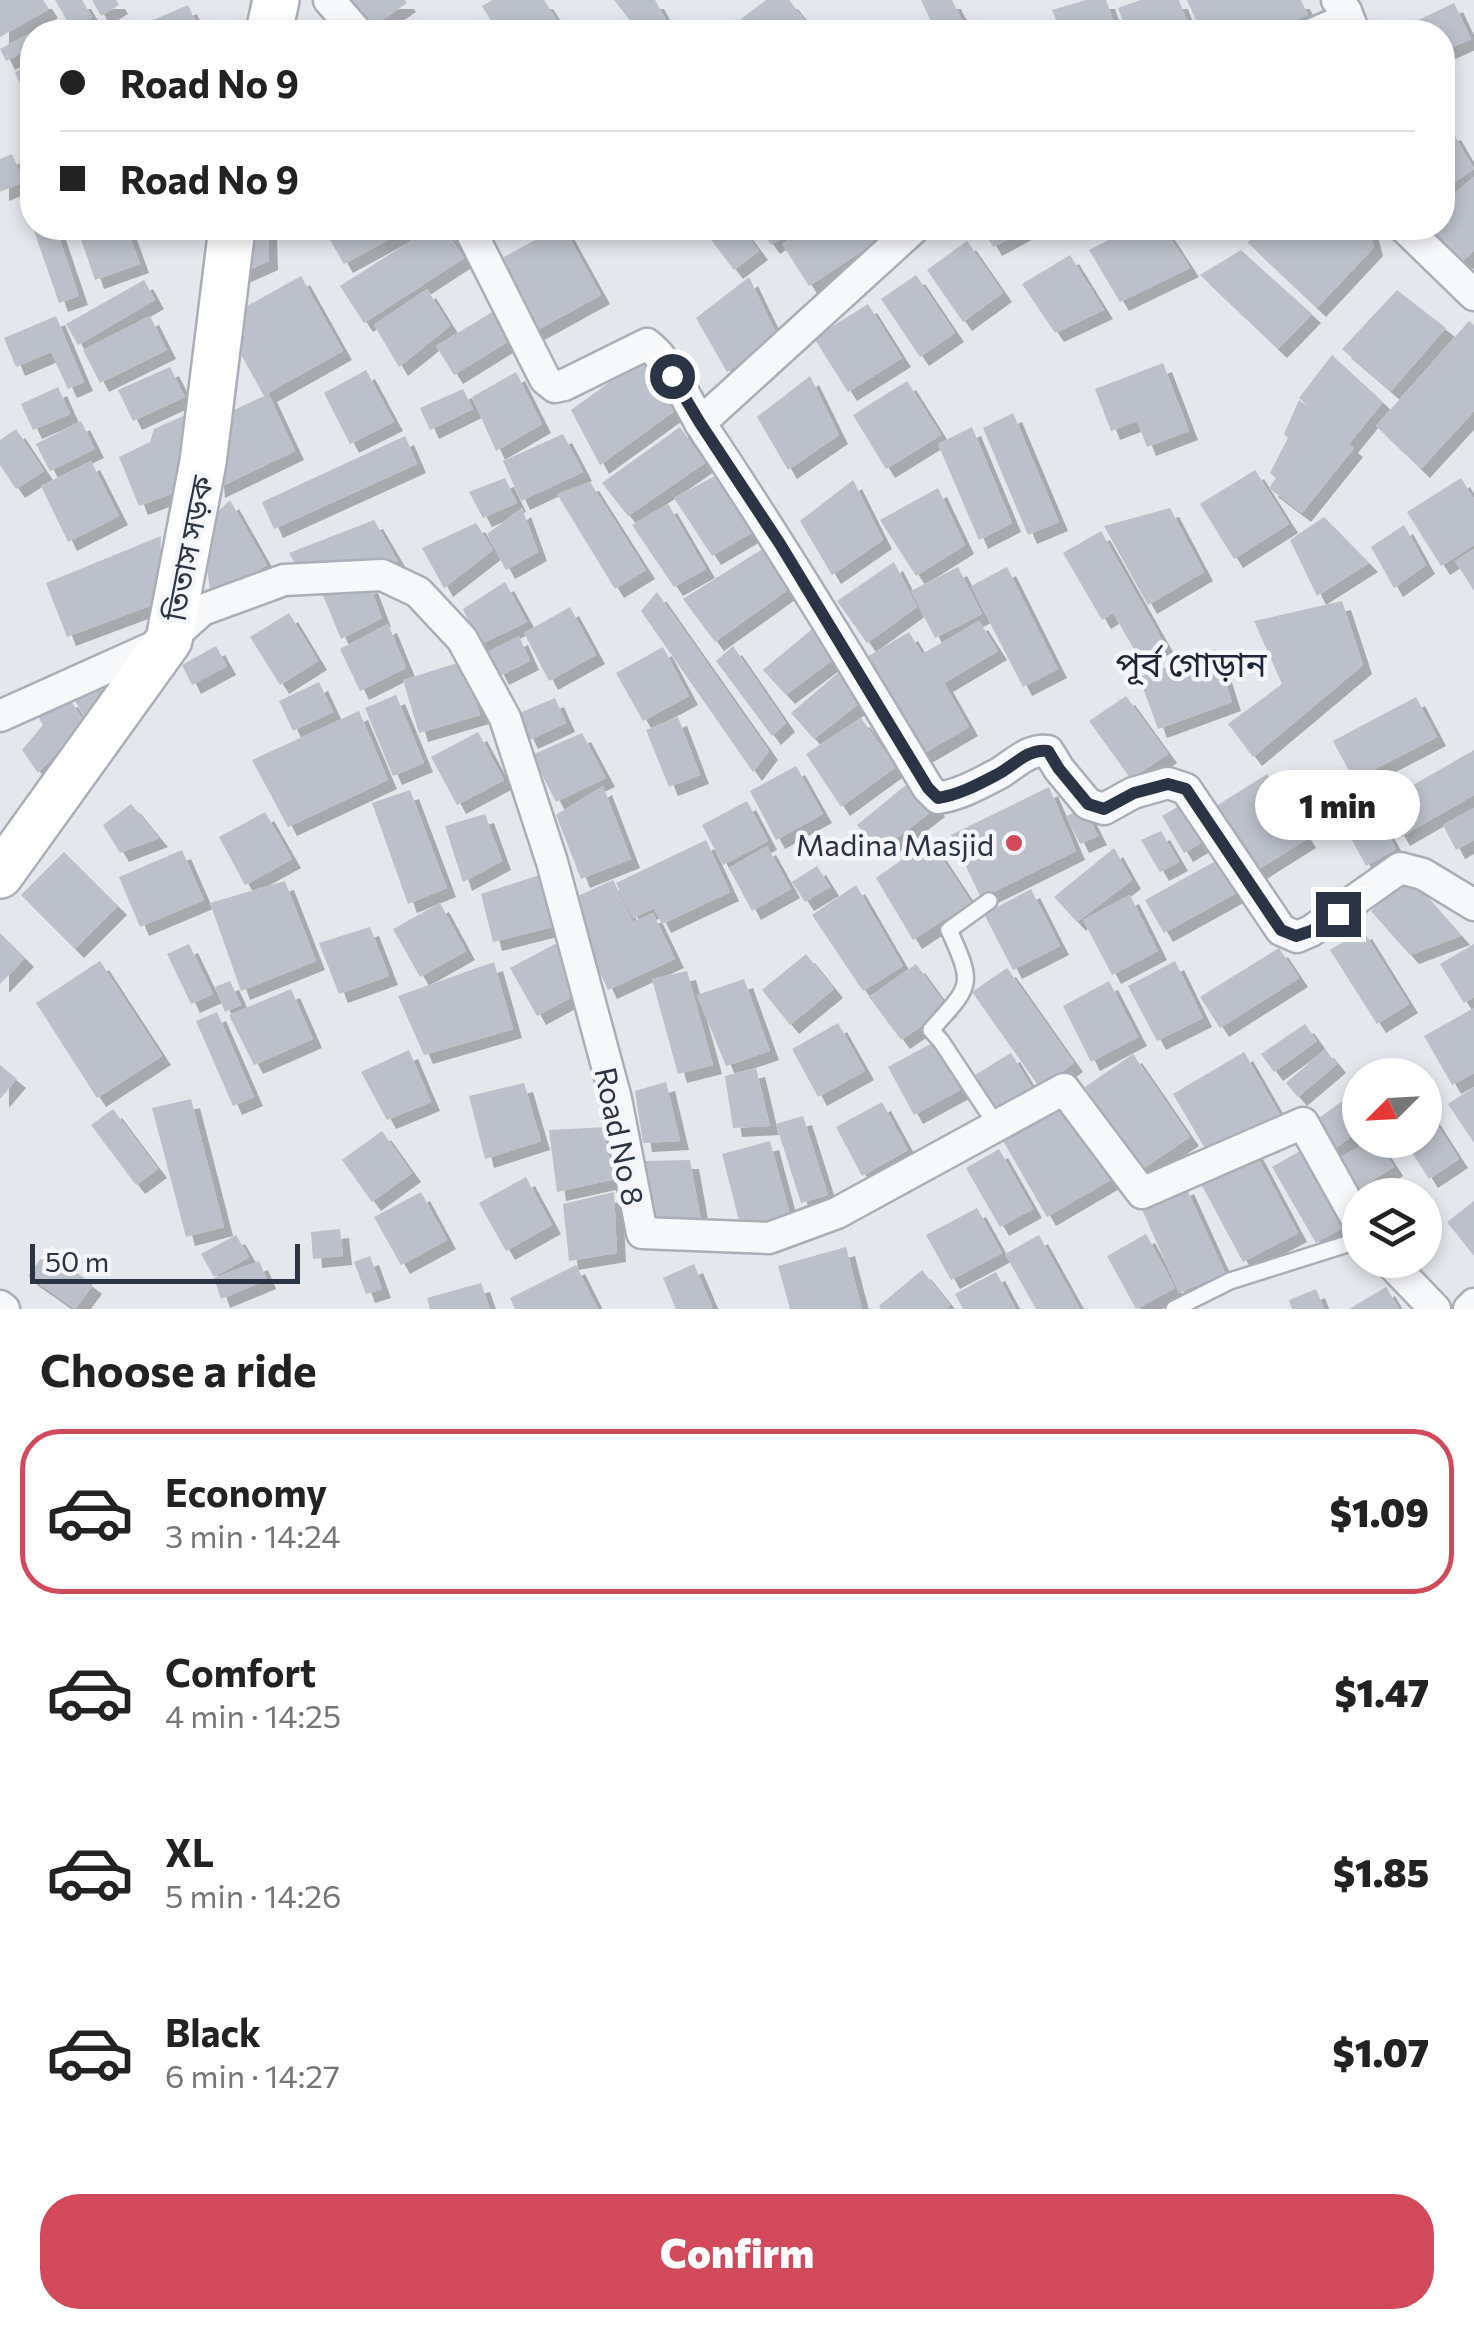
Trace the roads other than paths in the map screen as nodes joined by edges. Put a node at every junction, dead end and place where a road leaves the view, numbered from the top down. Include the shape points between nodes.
1 (329, 0) edge
2 (346, 20) edge
3 (230, 240) edge
4 (475, 240) edge
5 (901, 240) edge
6 (1417, 240) edge
7 (1474, 295) edge
8 (700, 423) junction
9 (169, 640) junction
10 (0, 716) edge
11 (0, 875) edge
12 (988, 901) dead end
13 (1474, 904) edge
14 (997, 1126) junction
15 (1342, 1193) edge
16 (1342, 1246) edge
17 (1405, 1278) edge
18 (1174, 1309) edge
19 (1435, 1309) edge

1 - 2 street
3 - 9 street, তিতাস সড়ক via 202,462
4 - 8 street via 554,387 647,344
5 - 8 street
6 - 7 street
8 - 13 street via 938,798 1036,749 1048,751 1088,804 1104,809 1168,784 1186,789 1281,930 1296,936 1400,868
9 - 10 street
9 - 11 street, তিতাস সড়ক
9 - 14 street, Road No 8 via 202,610 284,580 382,575 418,592 462,639 505,718 552,862 616,1099 642,1234 769,1238 837,1213
12 - 14 lane via 950,930 967,976 963,993 931,1030
14 - 15 street, Road No 8 via 1064,1090 1142,1193 1302,1123
16 - 18 lane via 1230,1281
17 - 19 street

